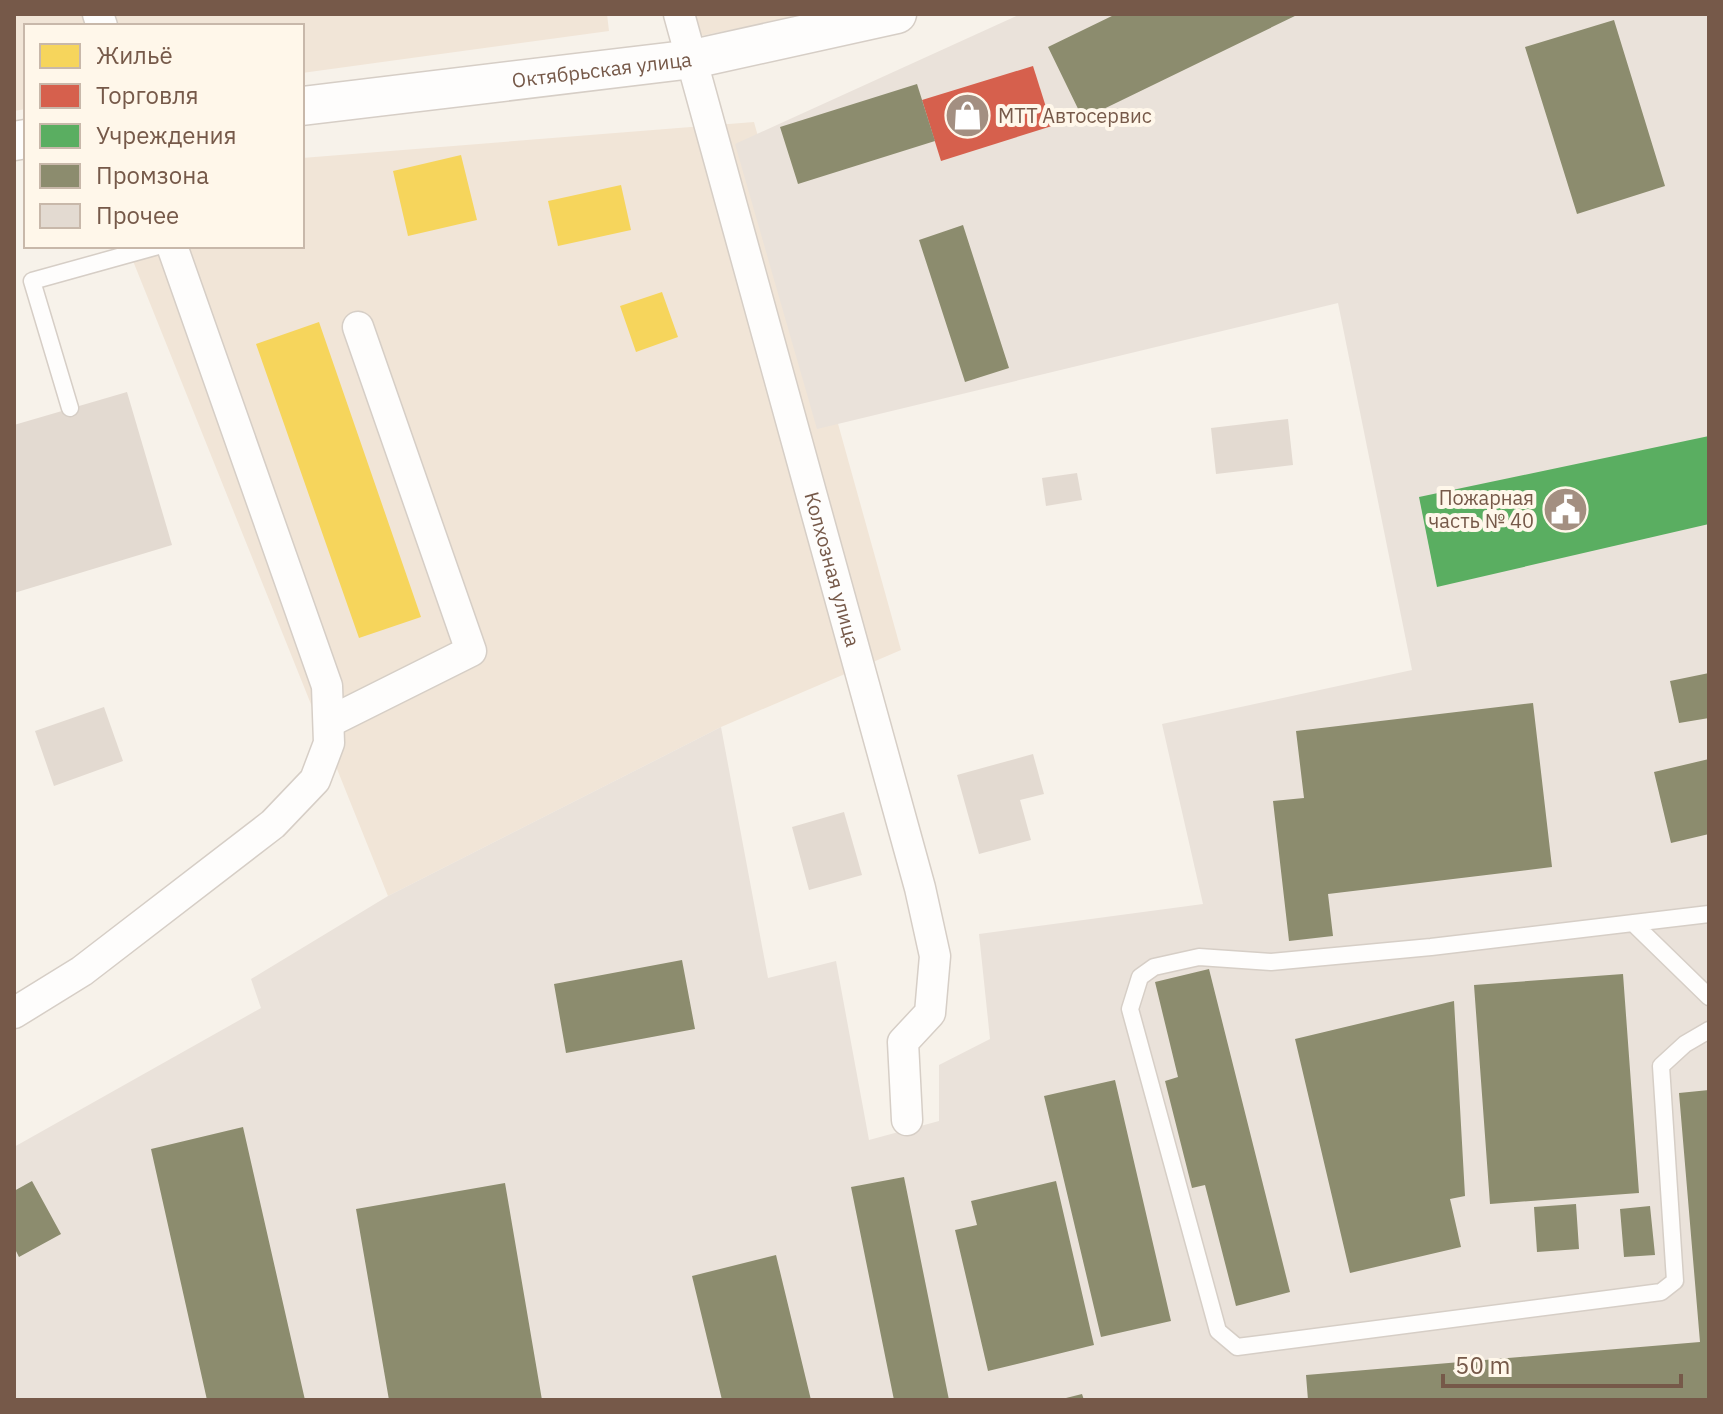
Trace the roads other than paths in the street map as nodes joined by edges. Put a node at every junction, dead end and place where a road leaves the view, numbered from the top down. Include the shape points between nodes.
1 (679, 14) edge
2 (897, 14) edge
3 (693, 59) junction
4 (304, 106) edge
5 (151, 248) edge
6 (173, 248) edge
7 (358, 327) dead end
8 (70, 408) dead end
9 (329, 722) junction
10 (1709, 914) edge
11 (1633, 923) junction
12 (1709, 997) edge
13 (14, 1013) edge
14 (1709, 1030) edge
15 (907, 1120) dead end

1 - 3 street, Колхозная улица
2 - 3 street, Октябрьская улица
3 - 4 street, Октябрьская улица
3 - 15 street, Колхозная улица via 935,956 930,1013 903,1042
5 - 8 lane via 32,281
6 - 9 street via 327,686
7 - 9 street via 471,651
9 - 13 street via 329,743 315,780 273,824 82,971
10 - 11 lane
11 - 12 lane
11 - 14 lane via 1271,962 1199,957 1154,967 1140,977 1130,1009 1218,1331 1237,1347 1661,1292 1675,1281 1661,1066

